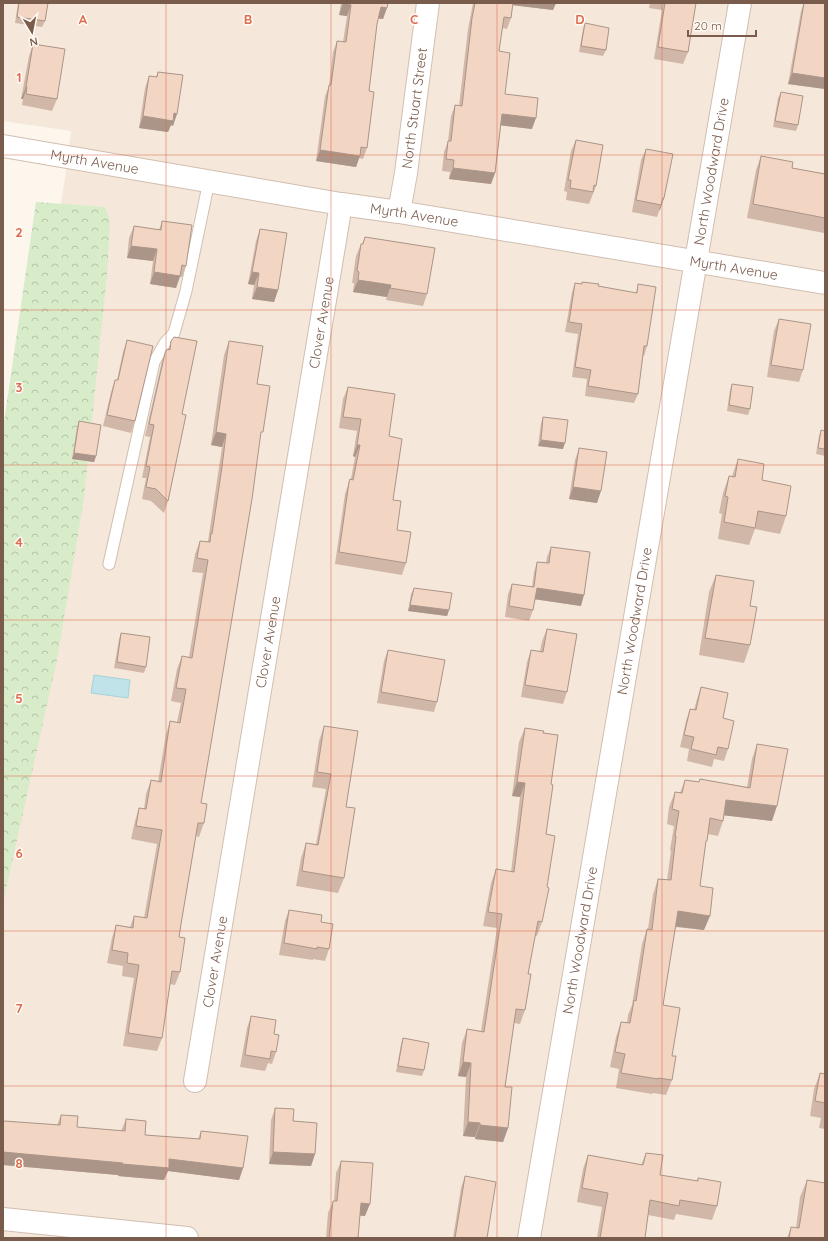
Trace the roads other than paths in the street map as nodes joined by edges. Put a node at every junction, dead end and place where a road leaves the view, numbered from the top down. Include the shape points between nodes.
1 (428, 3) edge
2 (740, 3) edge
3 (3, 146) edge
4 (209, 181) junction
5 (341, 204) junction
6 (399, 212) junction
7 (695, 262) junction
8 (825, 283) edge
9 (109, 564) dead end
10 (195, 1081) dead end
11 (3, 1219) edge
12 (165, 1237) edge
13 (187, 1238) edge
14 (529, 1238) edge

1 - 6 street, North Stuart Street
2 - 7 street, North Woodward Drive
3 - 4 street, Myrth Avenue
4 - 5 street, Myrth Avenue
4 - 9 lane via 186,291 174,333 154,362
5 - 6 street, Myrth Avenue
5 - 10 street, Clover Avenue
6 - 7 street, Myrth Avenue
7 - 8 street, Myrth Avenue
7 - 14 street, North Woodward Drive
11 - 12 street
12 - 13 street

